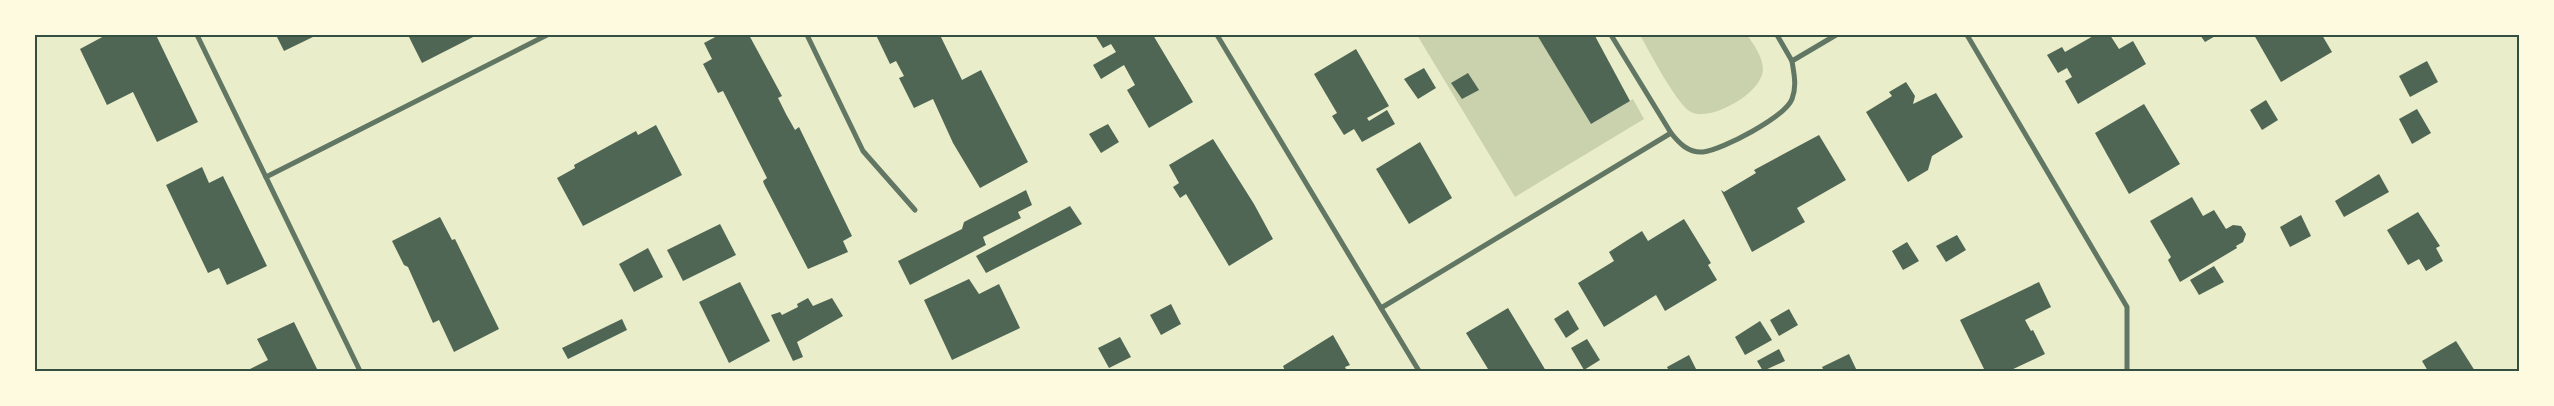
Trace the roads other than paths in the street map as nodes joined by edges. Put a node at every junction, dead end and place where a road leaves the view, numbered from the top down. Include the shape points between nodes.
1 (197, 35) edge
2 (547, 35) edge
3 (807, 35) edge
4 (1218, 35) edge
5 (1610, 35) edge
6 (1777, 35) edge
7 (1836, 35) edge
8 (1967, 35) edge
9 (1792, 61) junction
10 (1671, 133) junction
11 (266, 177) junction
12 (915, 210) dead end
13 (1381, 308) junction
14 (360, 371) edge
15 (1419, 371) edge
16 (2127, 371) edge

1 - 11 street
2 - 11 street
3 - 12 street via 863,151
4 - 13 street
5 - 10 street
6 - 9 street
7 - 9 street
8 - 16 street via 2127,307
9 - 10 street via 1796,86 1791,101 1772,118 1732,141 1702,152 1683,148
10 - 13 street
11 - 14 street
13 - 15 street

